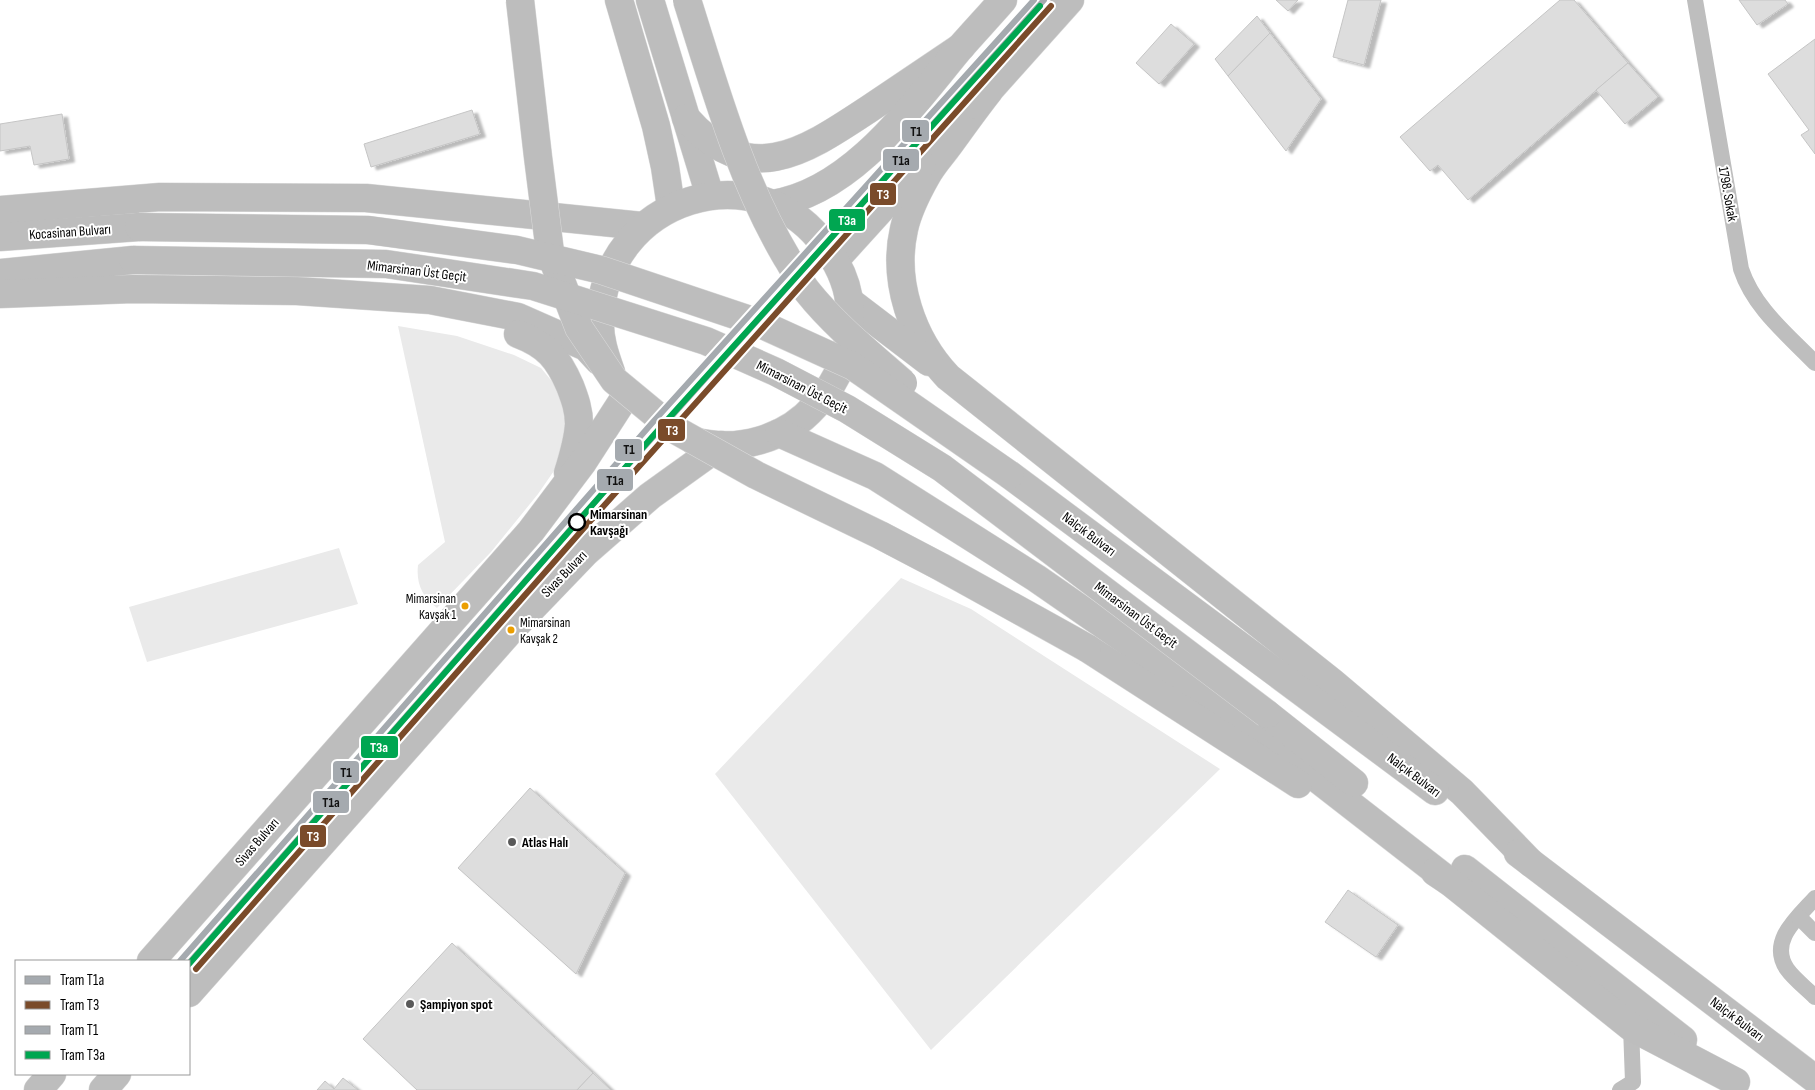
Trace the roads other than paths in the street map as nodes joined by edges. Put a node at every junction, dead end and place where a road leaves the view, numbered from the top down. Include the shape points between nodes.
1 (520, 0) edge
2 (619, 0) edge
3 (650, 0) edge
4 (687, 0) edge
5 (1003, 0) edge
6 (1070, 0) edge
7 (1695, 0) edge
8 (961, 48) junction
9 (988, 91) junction
10 (686, 118) junction
11 (710, 196) junction
12 (772, 204) junction
13 (671, 208) junction
14 (0, 210) edge
15 (642, 226) junction
16 (0, 237) edge
17 (835, 260) junction
18 (0, 272) edge
19 (0, 294) edge
20 (430, 300) junction
21 (849, 301) junction
22 (1815, 363) edge
23 (612, 374) junction
24 (948, 377) junction
25 (626, 397) junction
26 (779, 433) junction
27 (720, 445) junction
28 (1010, 475) junction
29 (558, 497) junction
30 (1531, 863) junction
31 (1450, 882) junction
32 (1815, 898) edge
33 (1799, 916) junction
34 (1815, 933) edge
35 (152, 960) edge
36 (190, 992) edge
37 (1815, 997) edge
38 (1631, 1027) junction
39 (51, 1075) edge
40 (116, 1075) edge
41 (1815, 1079) edge
42 (1741, 1086) edge
43 (38, 1090) edge
44 (103, 1090) edge
45 (1620, 1090) edge

1 - 31 highway, bridge via 550,252 579,328 614,380 672,428 714,452 941,567 1087,648
2 - 13 highway via 656,126
3 - 10 highway
4 - 28 highway, bridge via 756,200 807,290 850,336
5 - 8 highway
6 - 9 highway
7 - 22 street, 1798. Sokak via 1741,269 1749,289 1764,310
8 - 10 highway via 822,140 781,157 751,158 726,150 704,136
8 - 12 highway via 906,114 843,174 802,197
9 - 17 highway
9 - 24 highway via 926,175 908,215 901,245 902,281 912,318 929,354
10 - 11 highway
11 - 12 highway via 730,195
11 - 13 highway
12 - 17 highway via 808,226
13 - 15 highway
14 - 15 highway via 160,197 366,198
15 - 23 highway via 610,269 602,295 603,349
16 - 28 highway, Kocasinan Bulvarı, bridge via 139,227 368,230 517,250 601,270 756,322 853,366
17 - 21 highway
18 - 42 highway, Mimarsinan Üst Geçit, bridge via 133,260 396,266 533,286 706,341 776,372 847,409 942,468 1267,714
19 - 20 highway via 133,289 297,290
20 - 23 highway via 518,317 586,346
20 - 29 highway via 530,338 541,344 561,367 575,398 579,425 574,456
21 - 24 highway
21 - 26 highway via 850,333 843,364 832,385 806,416
23 - 25 highway
24 - 30 highway via 1332,682 1462,792
25 - 27 highway via 644,416 666,431 700,443
25 - 29 highway, Sivas Bulvarı
26 - 27 highway via 754,442
26 - 31 highway via 875,476 1036,578 1212,700
27 - 36 highway, Sivas Bulvarı via 650,496 586,552 511,630
28 - 30 highway, Nalçık Bulvarı
29 - 35 highway, Sivas Bulvarı
30 - 41 highway, Nalçık Bulvarı
31 - 38 highway
32 - 33 street
33 - 34 street
33 - 37 street via 1784,935 1781,953 1790,973
38 - 42 highway
38 - 45 street via 1633,1082
39 - 43 highway
40 - 44 highway

